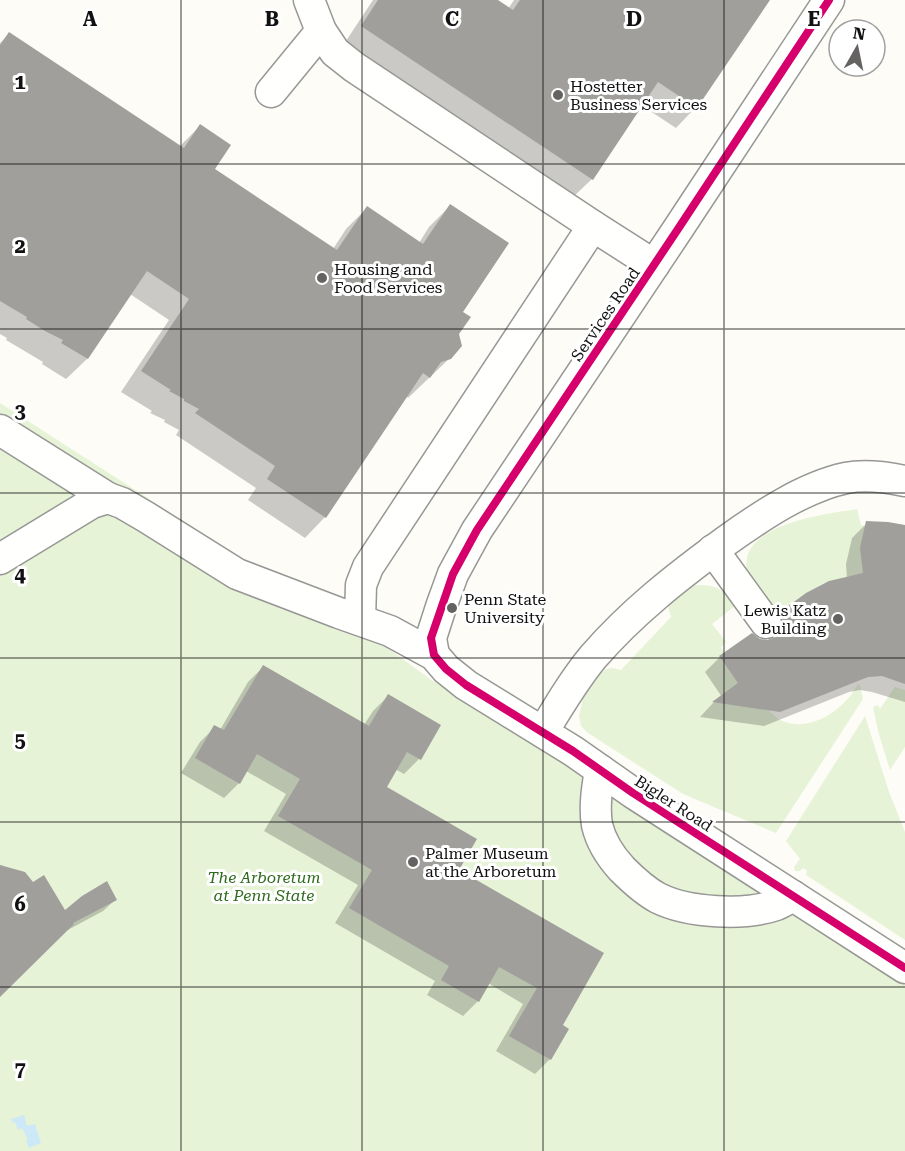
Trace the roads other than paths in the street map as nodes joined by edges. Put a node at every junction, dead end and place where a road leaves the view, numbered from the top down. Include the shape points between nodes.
1 (309, 0) edge
2 (829, 0) edge
3 (321, 31) junction
4 (270, 92) dead end
5 (593, 226) junction
6 (654, 265) junction
7 (0, 430) edge
8 (905, 481) edge
9 (108, 498) junction
10 (713, 550) junction
11 (0, 559) edge
12 (360, 620) junction
13 (766, 622) dead end
14 (434, 655) junction
15 (543, 732) junction
16 (600, 770) junction
17 (793, 896) junction
18 (905, 968) edge

1 - 3 street
2 - 6 street, Services Road
3 - 4 street
3 - 5 street via 335,52 354,67
5 - 6 street
5 - 12 street via 368,567 361,585
6 - 14 street, Services Road via 468,544 431,638
7 - 9 street, Bigler Road
8 - 10 street via 876,476 847,478 819,486 751,523
9 - 11 street via 78,510
9 - 12 street, Bigler Road via 237,574
10 - 13 street
10 - 15 street via 665,587 609,639 578,676
12 - 14 street, Bigler Road
14 - 15 street, Bigler Road via 466,685
15 - 16 street, Bigler Road
16 - 17 street, Bigler Road
16 - 17 street via 596,799 602,840 634,881 658,898 701,911 734,911 776,905
17 - 18 street, Bigler Road

